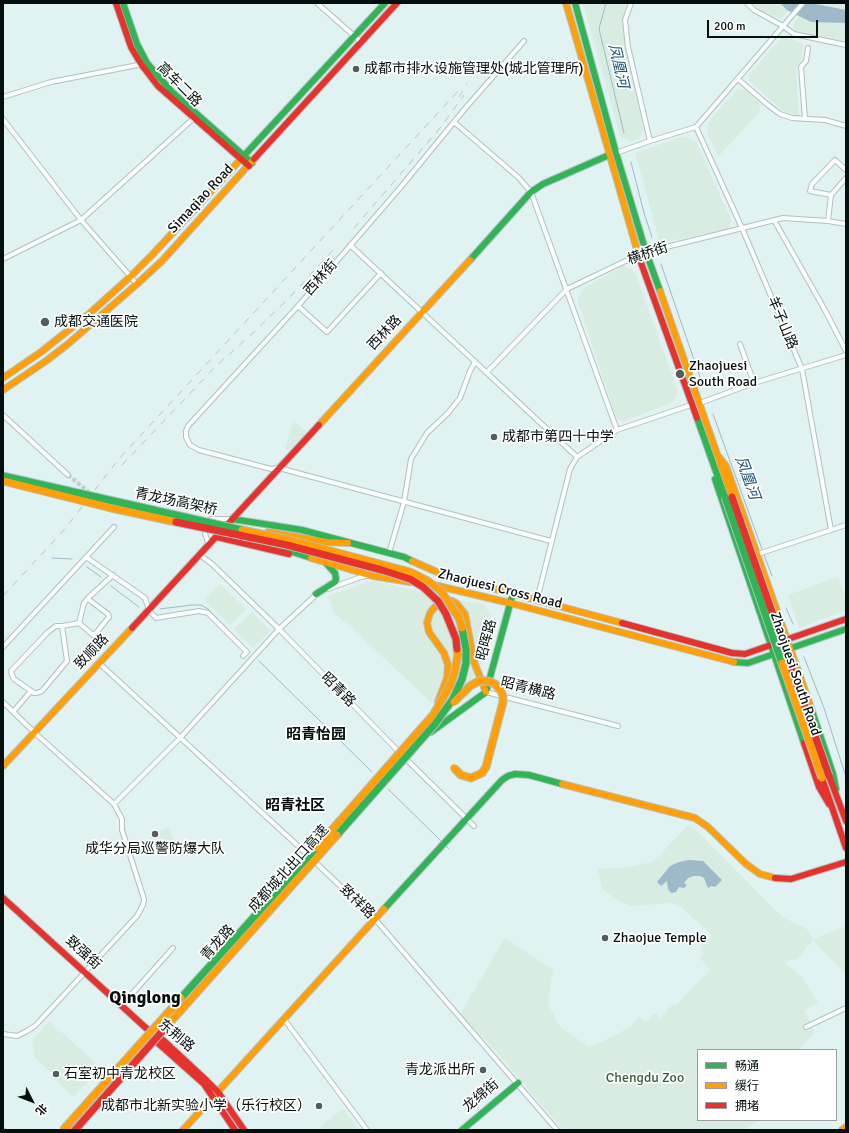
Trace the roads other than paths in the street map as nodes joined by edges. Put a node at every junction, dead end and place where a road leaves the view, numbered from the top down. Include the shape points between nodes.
1 (116, 3) edge
2 (123, 3) edge
3 (317, 3) edge
4 (385, 3) edge
5 (397, 3) edge
6 (566, 3) edge
7 (574, 3) edge
8 (631, 3) edge
9 (747, 3) edge
10 (803, 3) edge
11 (783, 26) junction
12 (354, 36) junction
13 (524, 41) dead end
14 (361, 42) junction
15 (846, 45) edge
16 (808, 48) dead end
17 (144, 64) junction
18 (738, 79) junction
19 (3, 98) edge
20 (194, 118) junction
21 (3, 119) edge
22 (805, 119) junction
23 (454, 122) junction
24 (846, 126) edge
25 (696, 127) junction
26 (650, 141) junction
27 (613, 154) junction
28 (243, 157) junction
29 (251, 164) junction
30 (846, 170) edge
31 (846, 178) edge
32 (531, 192) junction
33 (831, 195) junction
34 (81, 220) junction
35 (774, 220) junction
36 (828, 221) junction
37 (846, 224) edge
38 (742, 228) junction
39 (350, 245) junction
40 (646, 252) junction
41 (638, 255) junction
42 (3, 259) edge
43 (381, 273) junction
44 (130, 277) junction
45 (137, 284) junction
46 (567, 289) junction
47 (298, 306) junction
48 (422, 312) junction
49 (740, 344) dead end
50 (846, 351) edge
51 (846, 355) edge
52 (475, 362) junction
53 (802, 369) junction
54 (487, 372) junction
55 (3, 378) edge
56 (754, 383) junction
57 (3, 390) edge
58 (700, 403) junction
59 (691, 405) junction
60 (3, 415) edge
61 (617, 430) junction
62 (712, 452) junction
63 (577, 457) junction
64 (279, 468) junction
65 (3, 472) edge
66 (68, 475) tunnel mouth
67 (3, 476) edge
68 (3, 481) edge
69 (26, 484) junction
70 (3, 486) edge
71 (100, 501) dead end
72 (404, 502) junction
73 (232, 519) junction
74 (201, 520) junction
75 (846, 525) edge
76 (114, 527) dead end
77 (831, 530) junction
78 (234, 531) junction
79 (218, 537) junction
80 (552, 541) junction
81 (348, 543) junction
82 (209, 546) junction
83 (389, 553) junction
84 (756, 554) junction
85 (200, 555) junction
86 (86, 557) junction
87 (343, 557) junction
88 (315, 559) junction
89 (742, 559) junction
90 (326, 562) junction
91 (113, 575) junction
92 (373, 576) junction
93 (316, 594) junction
94 (513, 594) junction
95 (88, 599) junction
96 (537, 600) junction
97 (510, 603) junction
98 (149, 610) junction
99 (846, 619) edge
100 (79, 623) junction
101 (62, 626) junction
102 (279, 629) junction
103 (846, 629) edge
104 (788, 640) junction
105 (771, 646) junction
106 (3, 647) edge
107 (791, 648) junction
108 (774, 654) junction
109 (243, 656) dead end
110 (99, 663) junction
111 (31, 691) junction
112 (486, 692) junction
113 (3, 702) edge
114 (13, 712) junction
115 (433, 715) junction
116 (435, 724) junction
117 (618, 726) dead end
118 (35, 733) junction
119 (180, 738) junction
120 (402, 755) junction
121 (3, 766) edge
122 (454, 768) dead end
123 (825, 777) junction
124 (114, 804) junction
125 (842, 807) edge
126 (832, 811) junction
127 (466, 818) junction
128 (846, 821) edge
129 (474, 826) dead end
130 (846, 848) edge
131 (311, 858) junction
132 (846, 862) edge
133 (3, 898) edge
134 (375, 919) junction
135 (173, 948) dead end
136 (85, 973) junction
137 (122, 1006) junction
138 (846, 1008) edge
139 (284, 1019) junction
140 (806, 1027) dead end
141 (146, 1028) joint
142 (3, 1034) edge
143 (154, 1035) junction
144 (518, 1083) junction
145 (216, 1095) junction
146 (846, 1127) edge
147 (63, 1130) edge
148 (69, 1130) edge
149 (75, 1130) edge
150 (183, 1130) edge
151 (235, 1130) edge
152 (244, 1130) edge
153 (368, 1130) edge
154 (462, 1130) edge
155 (557, 1130) edge
156 (842, 1130) edge

1 - 17 main road, 高车二路 via 132,47
2 - 17 main road, 高车二路
3 - 12 street
4 - 12 main road, Simaqiao Road
5 - 14 main road, Simaqiao Road
6 - 27 main road, Zhaojuesi South Road
7 - 27 main road, Zhaojuesi South Road
8 - 26 street via 625,20 628,46
9 - 11 street via 754,10
10 - 11 street
11 - 15 street via 794,34
11 - 18 street
12 - 14 street
12 - 28 main road, Simaqiao Road
13 - 23 street, 西林街
14 - 29 main road, Simaqiao Road
16 - 22 street via 806,61 801,67
17 - 19 street via 51,82
17 - 20 main road, 高车二路 via 158,86
17 - 28 main road, 高车二路
18 - 22 street via 780,114
18 - 25 street
20 - 28 main road, 高车二路
20 - 34 street
21 - 34 street
22 - 24 street via 825,120
23 - 32 street via 519,178
23 - 39 street, 西林街
25 - 26 street
25 - 38 street, 羊子山路
26 - 27 street
27 - 32 main road, 西林路 via 543,184
27 - 40 main road, Zhaojuesi South Road
27 - 41 main road, Zhaojuesi South Road
28 - 29 main road, 高车二路
28 - 44 main road, Simaqiao Road
29 - 45 main road, Simaqiao Road via 162,261
30 - 33 street via 835,160 812,184 810,191
31 - 33 street
32 - 46 street
32 - 48 main road, 西林路
33 - 36 street
34 - 42 street
34 - 44 street
35 - 36 street, 横桥街 via 783,218
35 - 38 street, 横桥街
35 - 50 street
36 - 37 street, 横桥街
38 - 40 street, 横桥街
38 - 53 street, 羊子山路
39 - 43 street
39 - 47 street, 西林街
40 - 41 street, 横桥街
40 - 58 main road, Zhaojuesi South Road
41 - 46 street, 横桥街
41 - 59 main road, Zhaojuesi South Road
43 - 47 street via 327,332
43 - 48 street
44 - 45 street
44 - 55 main road, Simaqiao Road via 89,314
45 - 57 main road, Simaqiao Road via 63,348
46 - 54 street, 横桥街
46 - 61 street
47 - 64 street, 西林街 via 186,431 190,445 199,450 271,469
48 - 52 street
48 - 64 main road, 西林路
49 - 56 street
51 - 53 street
52 - 54 street
52 - 72 street via 460,398 427,433 411,460
53 - 56 street
53 - 77 street, 羊子山路
54 - 63 street
56 - 58 street
58 - 62 main road, Zhaojuesi South Road
59 - 61 street
59 - 62 main road, Zhaojuesi South Road
60 - 66 street
61 - 63 street
62 - 84 main road, Zhaojuesi South Road via 726,466
62 - 89 main road, Zhaojuesi South Road via 712,470
62 - 123 main road, Zhaojuesi South Road, bridge
63 - 80 street via 570,469
64 - 72 street
64 - 73 main road, 西林路
65 - 69 main road, bridge
67 - 69 main road, 青龙场高架桥, bridge
68 - 69 main road, 青龙场高架桥, bridge
69 - 70 main road, bridge
69 - 78 main road, 青龙场高架桥, bridge via 111,508
71 - 74 street via 108,504 125,503
72 - 80 street
72 - 83 street
73 - 74 street
73 - 79 main road, 西林路
73 - 81 main road, Zhaojuesi Cross Road via 302,530
74 - 82 street
75 - 77 street
76 - 86 street
77 - 84 street
78 - 81 main road, bridge via 292,535 326,542
78 - 87 main road, 青龙场高架桥, bridge via 289,540
78 - 88 main road, bridge
79 - 82 main road, 西林路
79 - 88 main road, Zhaojuesi Cross Road
80 - 96 street
81 - 83 main road, Zhaojuesi Cross Road
82 - 85 main road, 西林路
83 - 94 main road, Zhaojuesi Cross Road via 446,576
84 - 89 street
84 - 104 main road, Zhaojuesi South Road
85 - 98 main road, 致顺路
85 - 102 street, 昭青路
86 - 91 street
86 - 106 street
87 - 115 main road, 成都城北出口高速, bridge via 410,579 438,601 446,614 456,639 458,654 450,686
87 - 116 main road, 成都城北出口高速, bridge via 410,572 428,581 441,591 459,618 466,649 466,663 453,699
88 - 90 main road, Zhaojuesi Cross Road
89 - 105 main road, Zhaojuesi South Road
90 - 92 main road, Zhaojuesi Cross Road
90 - 93 main road via 335,573 336,579
91 - 95 street
91 - 98 street via 145,598
92 - 93 street via 361,577
92 - 97 main road, Zhaojuesi Cross Road via 451,588
93 - 102 street
94 - 96 main road, Zhaojuesi Cross Road
94 - 97 main road, 昭晖路
95 - 100 street via 84,603
95 - 100 street via 109,617 93,634
96 - 105 main road, Zhaojuesi Cross Road via 732,653 745,654
97 - 108 main road, Zhaojuesi Cross Road via 733,662 748,663
97 - 112 main road, 昭晖路
98 - 109 street via 156,618 198,611 208,613 247,652
98 - 110 main road, 致顺路
99 - 104 main road, Zhaojuesi Cross Road
100 - 101 street
101 - 111 street via 66,664 42,691
101 - 111 street via 56,626 48,632 12,671 14,679
102 - 119 street
102 - 120 street, 昭青路
103 - 107 main road, Zhaojuesi Cross Road
104 - 105 main road, Zhaojuesi Cross Road
104 - 107 main road, Zhaojuesi South Road
105 - 108 main road, Zhaojuesi South Road
107 - 108 main road, Zhaojuesi Cross Road
107 - 125 main road, Zhaojuesi South Road
108 - 126 main road, Zhaojuesi South Road via 819,787
110 - 118 main road, 致顺路
110 - 119 street, 致祥路
111 - 114 street
112 - 115 main road, bridge via 474,662 465,614 458,604 446,600 430,613 427,623 427,628 448,665
112 - 117 street, 昭青横路
112 - 120 main road, 昭青横路
113 - 114 street
114 - 118 street
115 - 147 main road, 成都城北出口高速, bridge
116 - 122 main road, bridge via 474,682 492,682 501,691 502,702 486,767 482,773 471,778 461,775
116 - 149 main road, 成都城北出口高速, bridge
118 - 121 main road, 致顺路
118 - 124 street
119 - 124 street
119 - 131 street, 致祥路
120 - 127 street, 昭青路
120 - 131 main road, 青龙路
123 - 125 main road, Zhaojuesi South Road
123 - 126 main road, Zhaojuesi South Road
124 - 136 street via 122,819 122,830 143,894 143,905 137,916
125 - 128 main road, Zhaojuesi South Road
126 - 130 main road, Zhaojuesi South Road
127 - 129 street, 昭青路
127 - 132 main road via 502,780 521,773 698,819 746,864 769,877 791,879
127 - 134 main road
131 - 134 street, 致祥路
131 - 143 main road, 青龙路
133 - 136 main road, 致强街
134 - 139 main road
134 - 144 street, 致祥路
135 - 137 street
136 - 137 main road, 致强街
136 - 142 street via 35,1026 16,1036
137 - 141 main road, 致强街
138 - 140 street
139 - 145 main road
139 - 153 street
141 - 143 main road, 东荆路
143 - 145 main road, 东荆路 via 202,1076
143 - 148 main road, 青龙路
144 - 154 main road, 龙绵街
144 - 155 street, 致祥路
145 - 150 main road
145 - 151 main road, 东荆路
145 - 152 main road, 东荆路
146 - 156 main road

